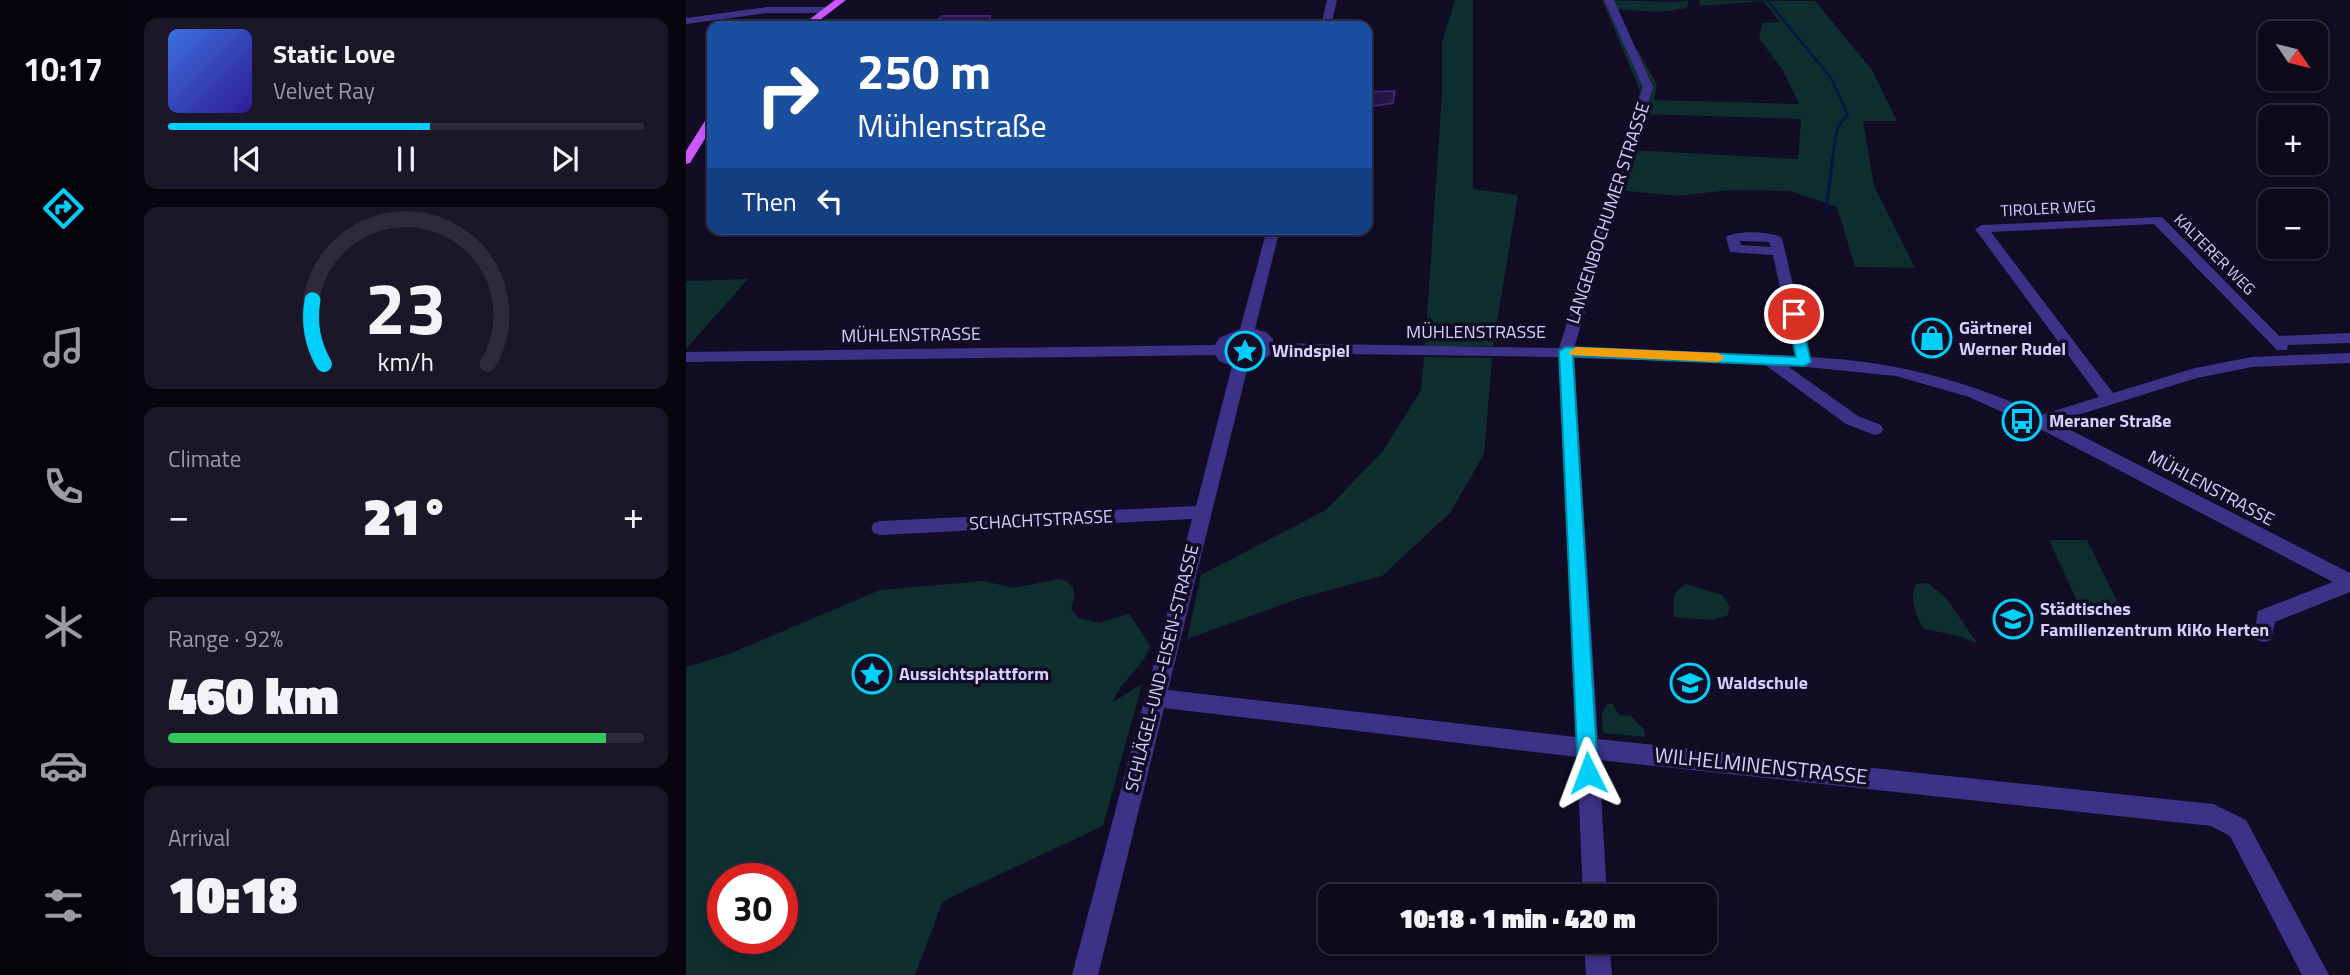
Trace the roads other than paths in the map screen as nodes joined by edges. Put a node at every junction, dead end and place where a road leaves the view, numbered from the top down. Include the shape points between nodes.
1 (841, 0) edge
2 (1332, 0) edge
3 (1609, 0) edge
4 (828, 10) junction
5 (686, 21) edge
6 (813, 21) edge
7 (1327, 21) edge
8 (707, 126) edge
9 (686, 160) edge
10 (2119, 222) joint
11 (1272, 235) edge
12 (1778, 250) dead end
13 (1247, 332) junction
14 (2350, 338) edge
15 (2275, 341) junction
16 (1267, 348) junction
17 (1220, 350) junction
18 (1566, 351) junction
19 (686, 356) edge
20 (2350, 358) edge
21 (1768, 360) junction
22 (2294, 361) junction
23 (1241, 362) junction
24 (1804, 362) junction
25 (2110, 401) junction
26 (2041, 421) junction
27 (1875, 429) dead end
28 (1202, 512) junction
29 (880, 528) dead end
30 (2350, 583) edge
31 (2264, 634) dead end
32 (1156, 698) junction
33 (1586, 748) junction
34 (1594, 884) edge
35 (1598, 954) edge
36 (1085, 975) edge
37 (1599, 975) edge
38 (2316, 975) edge

1 - 4 main road
2 - 7 street
3 - 18 street, LANGENBOCHUMER STRASSE via 1648,87
4 - 5 street via 767,9
4 - 6 main road
8 - 9 main road
10 - 15 street, KALTERER WEG via 2157,220
10 - 25 street, TIROLER WEG via 1982,229
11 - 13 street
12 - 24 street
13 - 16 street via 1265,337
13 - 17 street via 1228,338
14 - 15 street
15 - 22 street
16 - 18 street, MÜHLENSTRASSE
16 - 23 street via 1258,357
17 - 19 street, MÜHLENSTRASSE
17 - 23 street via 1226,359
18 - 21 street, MÜHLENSTRASSE
18 - 33 street, LANGENBOCHUMER STRASSE
20 - 22 street
21 - 24 street, MÜHLENSTRASSE
21 - 27 street via 1852,420
22 - 25 street via 2252,362 2195,373
23 - 28 street, SCHLÄGEL-UND-EISEN-STRASSE
24 - 26 street, MÜHLENSTRASSE via 1869,365 1922,376
25 - 26 street
26 - 30 street, MÜHLENSTRASSE
28 - 29 street, SCHACHTSTRASSE
28 - 32 street, SCHLÄGEL-UND-EISEN-STRASSE
30 - 31 street via 2265,617
32 - 33 street, WILHELMINENSTRASSE
32 - 36 street, SCHLÄGEL-UND-EISEN-STRASSE
33 - 34 street, LANGENBOCHUMER STRASSE
33 - 38 street, WILHELMINENSTRASSE via 2213,815 2238,828
35 - 37 street

